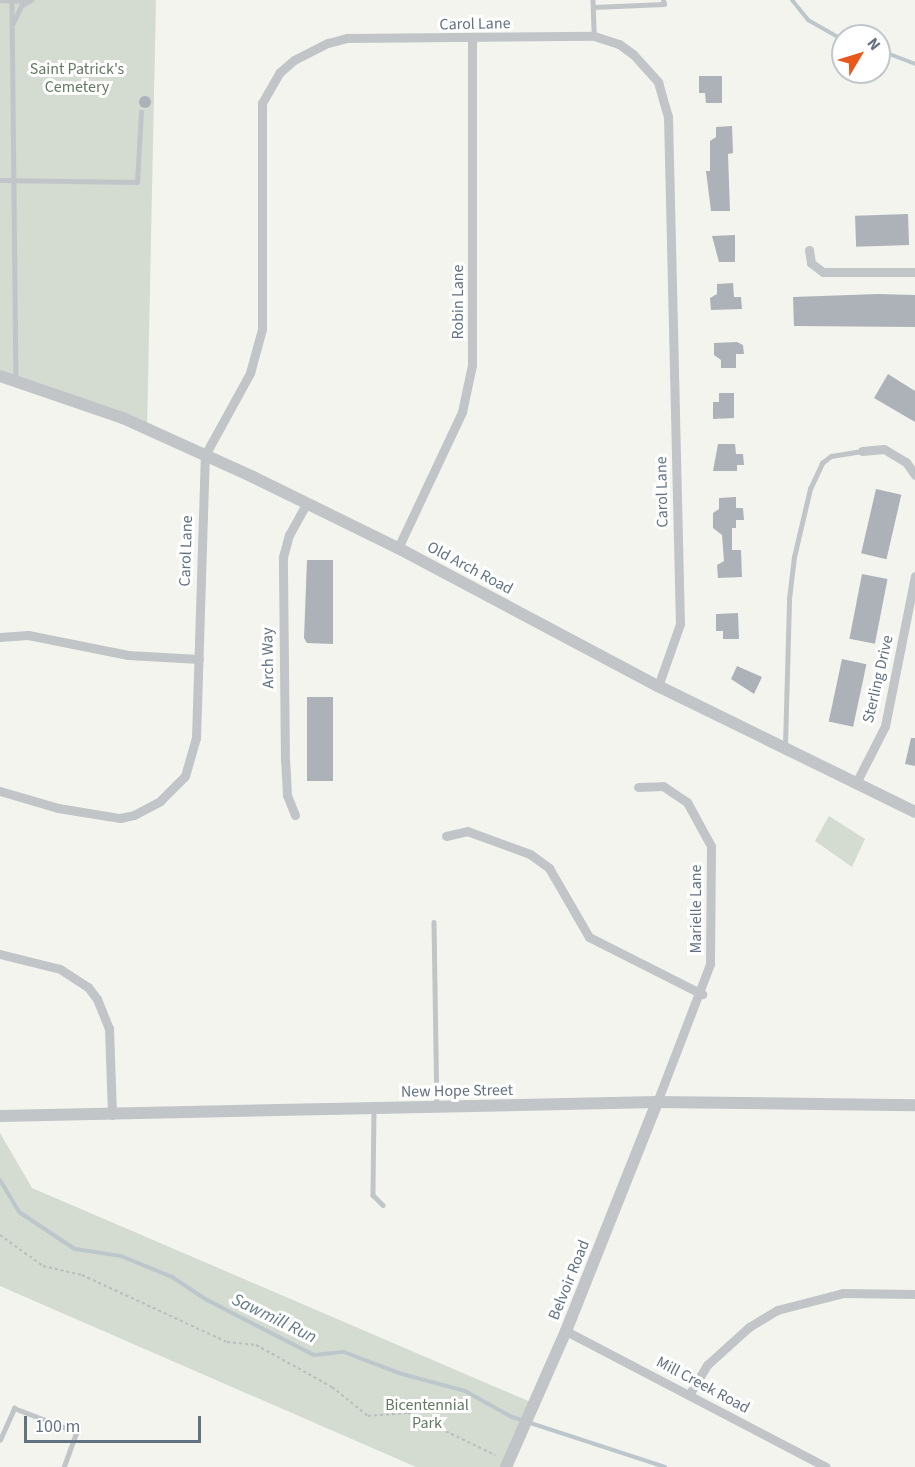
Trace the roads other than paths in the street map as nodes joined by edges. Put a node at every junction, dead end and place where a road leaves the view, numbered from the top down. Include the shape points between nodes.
1 (0, 0) edge
2 (30, 0) edge
3 (593, 0) edge
4 (663, 0) edge
5 (12, 3) junction
6 (593, 8) junction
7 (13, 24) junction
8 (594, 36) junction
9 (472, 40) junction
10 (141, 112) dead end
11 (0, 180) edge
12 (14, 180) junction
13 (809, 250) dead end
14 (915, 272) edge
15 (0, 376) edge
16 (16, 381) junction
17 (862, 451) joint
18 (205, 455) junction
19 (915, 476) edge
20 (306, 504) junction
21 (398, 548) junction
22 (915, 576) edge
23 (0, 637) edge
24 (199, 659) junction
25 (658, 686) junction
26 (784, 748) junction
27 (856, 783) junction
28 (638, 787) dead end
29 (0, 792) edge
30 (915, 812) edge
31 (295, 815) dead end
32 (446, 836) dead end
33 (434, 922) dead end
34 (0, 954) edge
35 (702, 994) junction
36 (657, 1102) junction
37 (915, 1105) edge
38 (437, 1108) junction
39 (374, 1109) junction
40 (112, 1115) junction
41 (0, 1116) edge
42 (383, 1205) dead end
43 (915, 1294) edge
44 (566, 1331) junction
45 (689, 1395) junction
46 (0, 1440) edge
47 (64, 1467) edge
48 (506, 1467) edge
49 (826, 1467) edge

1 - 5 lane
2 - 5 lane
2 - 7 lane via 21,6
3 - 6 lane
4 - 6 lane via 664,4
5 - 7 lane
6 - 8 lane
7 - 12 lane
8 - 9 street, Carol Lane
8 - 25 street, Carol Lane via 619,44 646,65 657,82 668,116 680,624
9 - 18 street, Carol Lane via 347,38 294,60 268,87 262,103 262,328 250,373
9 - 21 street, Robin Lane via 472,366 462,412
10 - 12 lane via 137,182
11 - 12 lane
12 - 16 lane
13 - 14 street via 810,262 823,272
15 - 16 street, Old Arch Road
16 - 18 street, Old Arch Road via 123,418
17 - 19 street via 884,449 906,462
17 - 26 lane via 831,456 822,463 810,489 789,599
18 - 20 street, Old Arch Road
18 - 24 street, Carol Lane
20 - 21 street, Old Arch Road
20 - 31 street, Arch Way via 289,535 283,557 285,761 287,795
21 - 25 street, Old Arch Road
22 - 27 street, Sterling Drive via 885,726
23 - 24 street via 28,635 128,655
24 - 29 street, Carol Lane via 193,754 185,776 160,801 120,818 58,808
25 - 26 street, Old Arch Road
26 - 27 street, Old Arch Road
27 - 30 street, Old Arch Road
28 - 35 street, Marielle Lane via 663,786 687,802 711,846 711,964
32 - 35 street via 467,831 530,854 549,868 589,937
33 - 38 lane
34 - 40 street via 60,969 88,987 97,999 109,1028
35 - 36 street, Marielle Lane
36 - 37 street, New Hope Street
36 - 38 street, New Hope Street
36 - 44 street, Belvoir Road
38 - 39 street, New Hope Street
39 - 40 street, New Hope Street
39 - 42 lane via 373,1195
40 - 41 street, New Hope Street
43 - 45 street via 843,1293 777,1310 749,1327 707,1365
44 - 45 street, Mill Creek Road
44 - 48 street, Belvoir Road
45 - 49 street, Mill Creek Road
46 - 47 lane via 14,1408 77,1432

